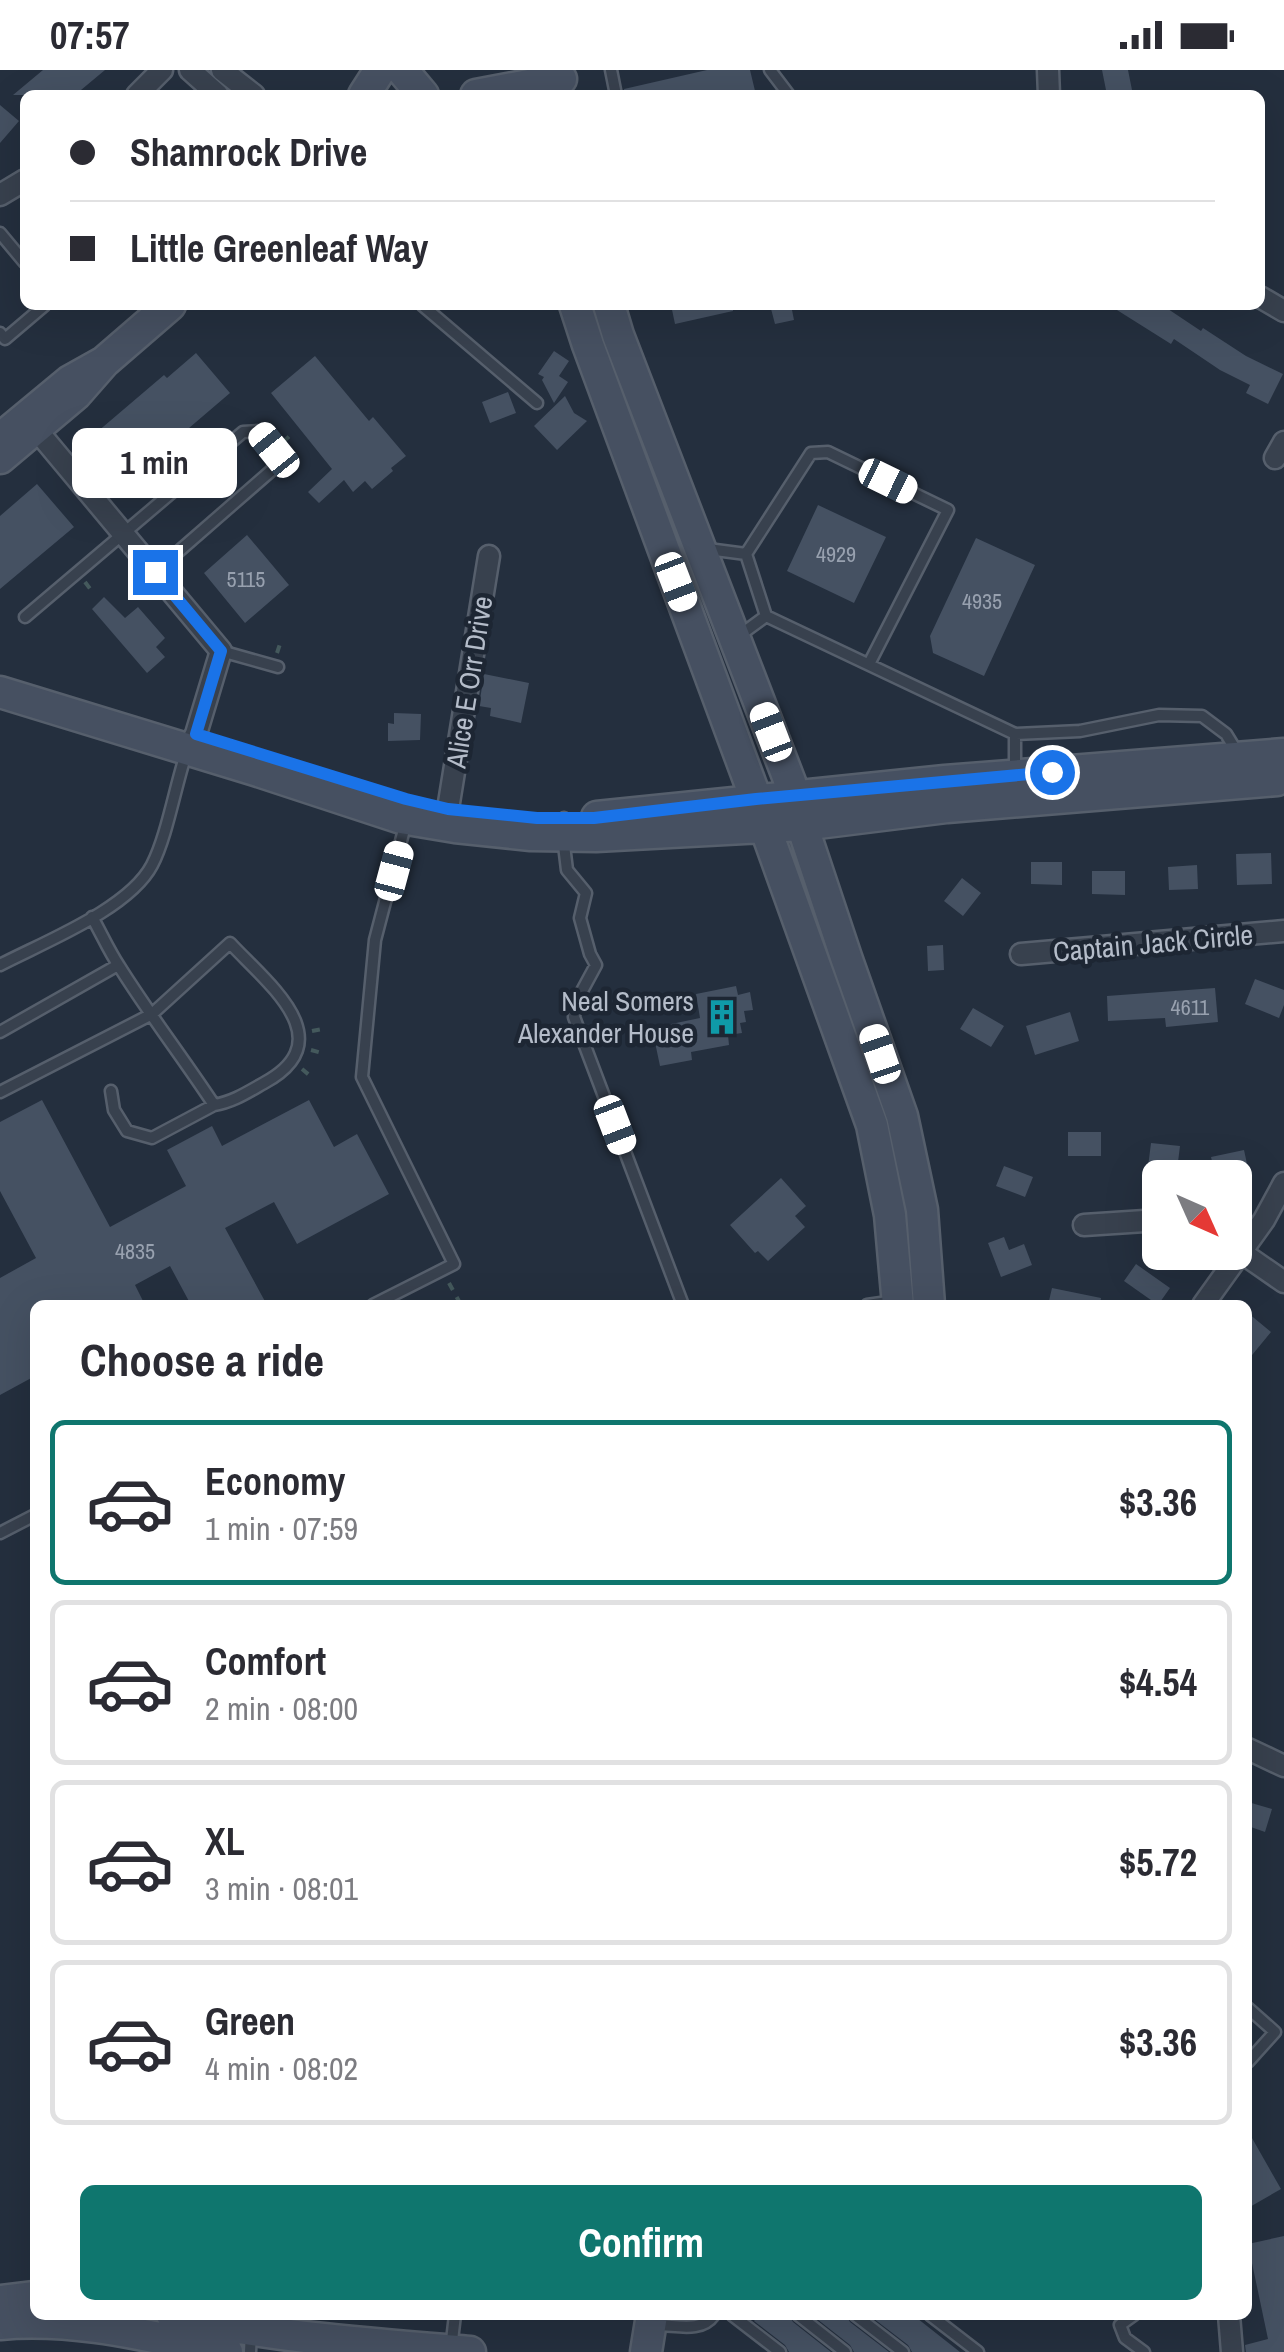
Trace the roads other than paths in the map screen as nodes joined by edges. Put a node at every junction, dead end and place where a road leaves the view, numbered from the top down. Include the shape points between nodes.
1 (162, 70) edge
2 (190, 70) edge
3 (222, 70) edge
4 (402, 70) edge
5 (561, 81) edge
6 (530, 83) edge
7 (144, 90) edge
8 (212, 90) edge
9 (248, 90) edge
10 (419, 90) edge
11 (498, 90) edge
12 (0, 233) edge
13 (20, 257) edge
14 (39, 310) edge
15 (164, 310) edge
16 (428, 310) edge
17 (577, 310) edge
18 (610, 310) edge
19 (0, 333) edge
20 (104, 362) junction
21 (537, 403) dead end
22 (35, 428) junction
23 (0, 439) edge
24 (0, 458) edge
25 (123, 534) junction
26 (700, 548) junction
27 (746, 554) junction
28 (489, 556) dead end
29 (155, 572) junction
30 (766, 616) junction
31 (26, 618) dead end
32 (735, 639) junction
33 (221, 651) junction
34 (868, 664) junction
35 (278, 667) dead end
36 (0, 674) edge
37 (0, 692) edge
38 (1015, 734) junction
39 (192, 742) junction
40 (1284, 754) edge
41 (1240, 757) junction
42 (1015, 776) junction
43 (1284, 776) edge
44 (448, 809) junction
45 (798, 810) junction
46 (761, 813) junction
47 (407, 819) junction
48 (564, 827) junction
49 (92, 917) junction
50 (1284, 931) edge
51 (1022, 954) dead end
52 (0, 965) edge
53 (118, 965) junction
54 (152, 1014) junction
55 (0, 1032) edge
56 (111, 1091) dead end
57 (0, 1092) edge
58 (214, 1105) junction
59 (1284, 1183) edge
60 (1142, 1221) edge
61 (1084, 1225) dead end
62 (1252, 1234) edge
63 (1252, 1260) edge
64 (1225, 1270) edge
65 (1284, 1282) edge
66 (383, 1300) edge
67 (681, 1300) edge
68 (898, 1300) edge
69 (930, 1300) edge
70 (1205, 1300) edge
71 (30, 1518) edge
72 (0, 1533) edge
73 (1252, 1751) edge
74 (1284, 1766) edge
75 (1252, 2012) edge
76 (1252, 2058) edge
77 (30, 2298) edge
78 (0, 2301) edge
79 (49, 2320) edge
80 (63, 2320) edge
81 (194, 2320) edge
82 (455, 2320) edge
83 (712, 2320) edge
84 (738, 2320) edge
85 (804, 2320) edge
86 (861, 2320) edge
87 (936, 2320) edge
88 (1127, 2320) edge
89 (1229, 2320) edge
90 (0, 2324) edge
91 (649, 2330) edge
92 (251, 2333) edge
93 (228, 2352) edge
94 (458, 2352) edge
95 (780, 2352) edge
96 (845, 2352) edge
97 (903, 2352) edge
98 (978, 2352) edge
99 (1144, 2352) edge
100 (1232, 2352) edge

1 - 7 street
2 - 8 street
3 - 9 street
4 - 10 street
5 - 6 street
6 - 11 street
12 - 13 lane
14 - 19 lane via 5,338
15 - 20 street
16 - 21 lane
17 - 46 street
18 - 26 street
20 - 22 street
20 - 23 street
22 - 24 street
22 - 25 street
25 - 29 street
25 - 29 lane via 243,432 258,431 277,453 272,470
25 - 31 lane
26 - 27 lane
26 - 32 street
27 - 30 lane
27 - 34 lane via 811,453 828,452 948,510
28 - 44 street, Alice E Orr Drive
29 - 33 street
30 - 32 lane
30 - 34 lane
32 - 45 street
33 - 35 lane
33 - 39 street
34 - 38 lane
36 - 39 street
37 - 39 street
38 - 41 lane via 1080,731 1159,714 1202,716 1226,734
38 - 42 lane
39 - 44 street
39 - 47 street
39 - 49 lane via 153,864 118,903
40 - 41 street
41 - 42 street
42 - 45 street
43 - 45 street via 947,807
44 - 48 street
45 - 46 street
45 - 69 street via 902,1116 922,1210
46 - 48 street
46 - 68 street via 872,1125
47 - 48 street via 454,827
47 - 66 lane via 376,940 362,1077 454,1264
48 - 67 lane via 567,870 586,893 580,918 596,965 574,1017
49 - 52 lane
49 - 53 lane
50 - 51 street, Captain Jack Circle
53 - 54 lane
53 - 55 lane
54 - 57 lane
54 - 58 lane
54 - 58 lane via 230,944 286,1004 300,1033 292,1062 281,1074
56 - 58 lane via 127,1131 152,1138
59 - 62 street
60 - 61 street
63 - 65 street
64 - 70 street
71 - 72 lane
73 - 74 street
75 - 76 lane via 1275,2032
77 - 78 street
79 - 90 street
80 - 93 street
81 - 92 street
82 - 94 lane
83 - 91 lane
84 - 95 lane
85 - 96 lane
86 - 97 lane
87 - 98 lane
88 - 99 lane via 1120,2325 1125,2338
89 - 100 street
92 - 94 street

